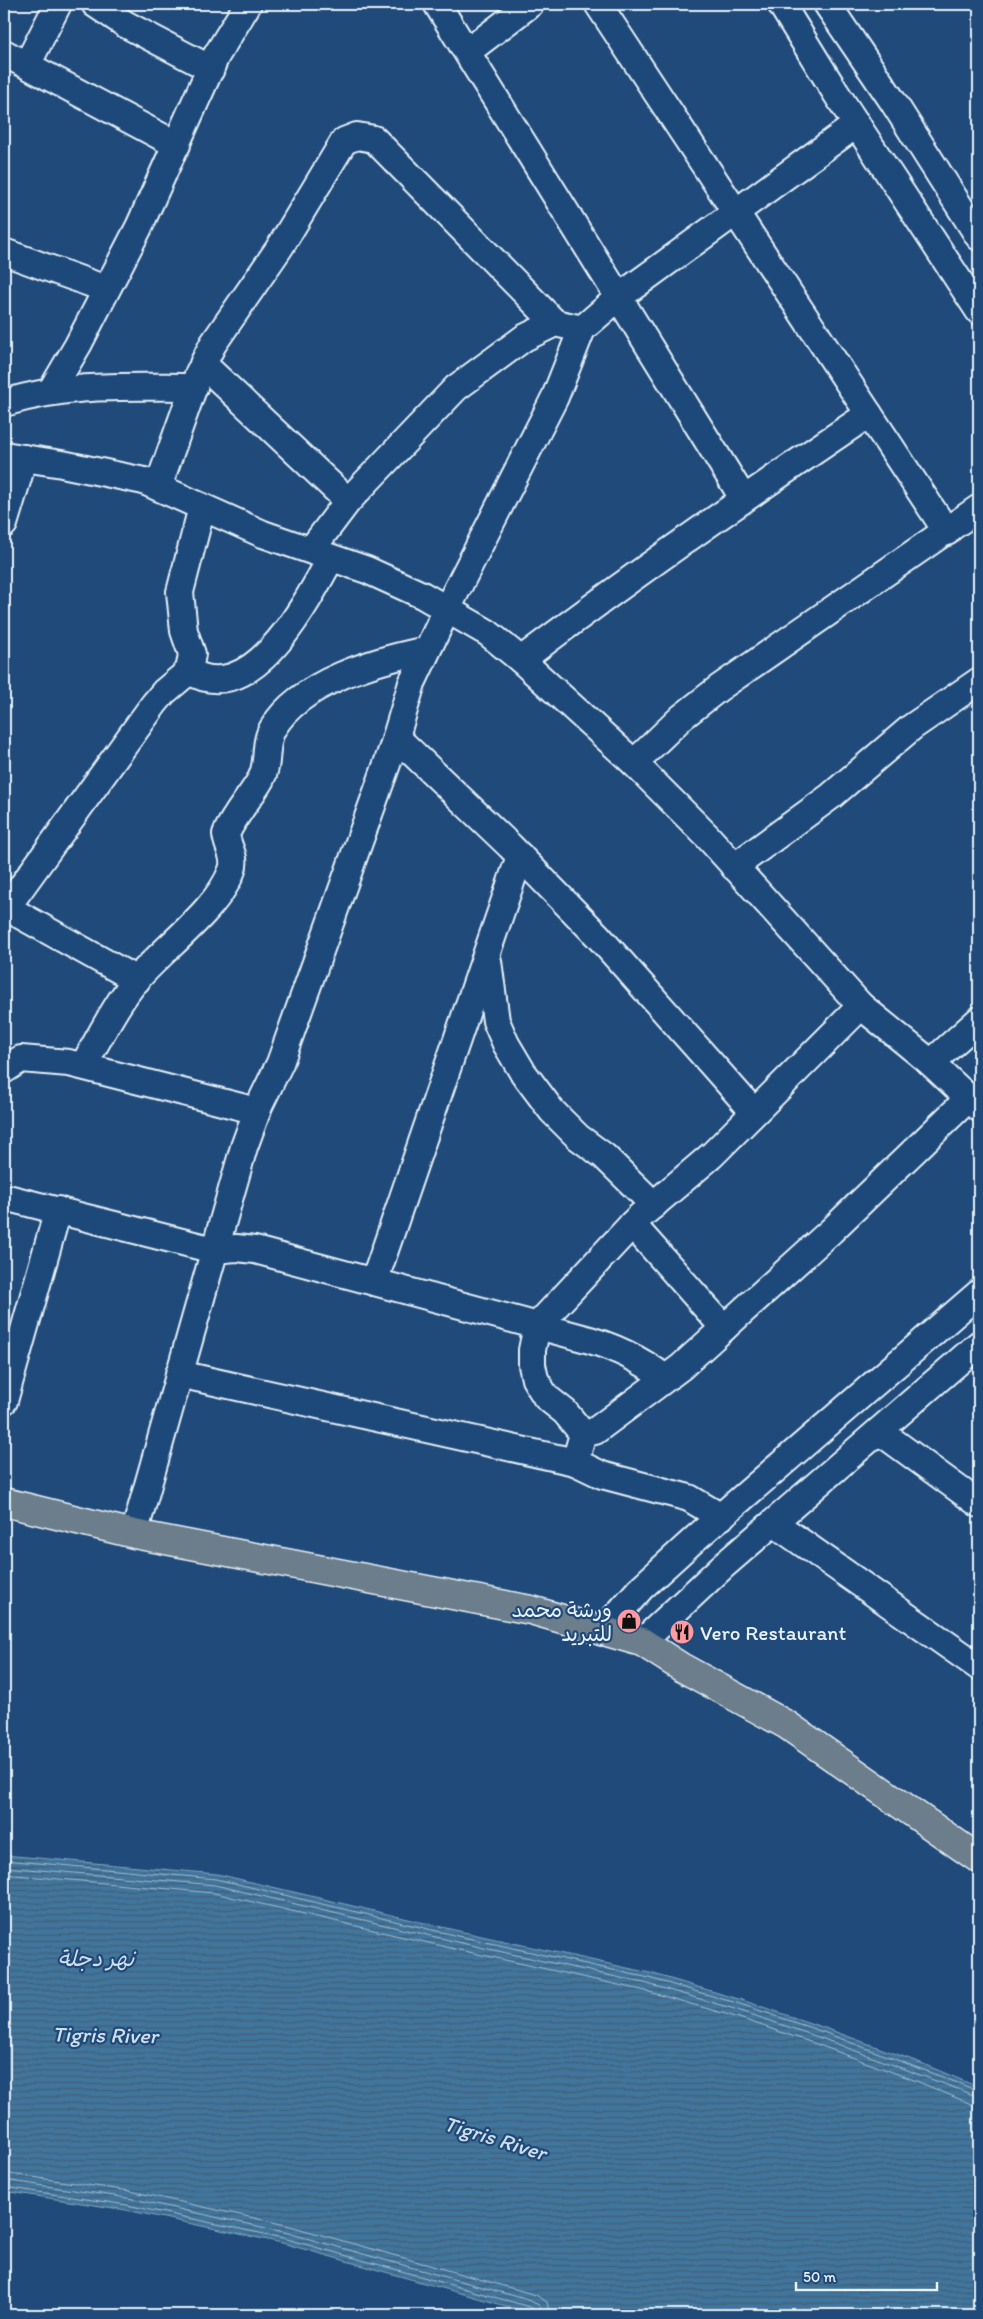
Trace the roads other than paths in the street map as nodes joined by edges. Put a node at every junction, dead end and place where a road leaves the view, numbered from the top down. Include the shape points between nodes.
1 (58, 4) edge
2 (94, 4) edge
3 (248, 4) edge
4 (437, 4) edge
5 (530, 4) edge
6 (598, 4) edge
7 (781, 4) edge
8 (831, 5) edge
9 (4, 52) edge
10 (467, 52) junction
11 (27, 65) junction
12 (210, 69) junction
13 (870, 69) junction
14 (836, 93) junction
15 (857, 124) junction
16 (176, 145) junction
17 (736, 213) junction
18 (979, 237) edge
19 (4, 252) edge
20 (106, 289) junction
21 (619, 297) junction
22 (979, 310) edge
23 (555, 323) junction
24 (582, 330) junction
25 (198, 375) junction
26 (51, 391) junction
27 (4, 403) edge
28 (870, 414) junction
29 (14, 457) edge
30 (158, 487) junction
31 (743, 498) junction
32 (348, 501) junction
33 (202, 507) junction
34 (979, 508) edge
35 (4, 524) edge
36 (947, 532) junction
37 (321, 554) junction
38 (447, 609) junction
39 (427, 650) junction
40 (521, 660) junction
41 (189, 671) junction
42 (979, 681) edge
43 (396, 737) junction
44 (634, 763) junction
45 (520, 856) junction
46 (734, 867) junction
47 (5, 910) edge
48 (486, 954) junction
49 (136, 980) junction
50 (861, 1006) junction
51 (979, 1020) edge
52 (931, 1063) junction
53 (83, 1066) junction
54 (4, 1070) edge
55 (975, 1102) edge
56 (257, 1112) junction
57 (754, 1112) junction
58 (4, 1197) edge
59 (654, 1205) junction
60 (58, 1210) junction
61 (632, 1224) junction
62 (214, 1250) junction
63 (374, 1282) junction
64 (979, 1293) edge
65 (537, 1326) junction
66 (724, 1328) junction
67 (12, 1342) edge
68 (979, 1344) edge
69 (178, 1374) junction
70 (665, 1378) junction
71 (4, 1402) edge
72 (879, 1431) junction
73 (583, 1434) junction
74 (575, 1462) junction
75 (4, 1502) edge
76 (979, 1504) edge
77 (721, 1517) junction
78 (774, 1523) junction
79 (134, 1534) junction
80 (602, 1632) junction
81 (642, 1642) junction
82 (979, 1667) edge
83 (979, 1859) edge

1 - 11 street
2 - 12 street
3 - 12 street
4 - 10 street
5 - 10 street
6 - 17 street
7 - 14 street
8 - 13 street
9 - 11 street
10 - 21 street
11 - 16 street
12 - 16 street
13 - 14 street
13 - 18 street
14 - 15 street
15 - 17 street
15 - 22 street
16 - 20 street via 139,227
17 - 21 street
17 - 28 street
19 - 20 street
20 - 26 street
21 - 24 street
21 - 31 street
23 - 24 street
23 - 25 street via 374,139 357,136 341,145 280,247 213,344
23 - 32 street via 524,338 456,388
24 - 38 street via 555,397
25 - 26 street
25 - 30 street
25 - 32 street
26 - 27 street
28 - 31 street
28 - 36 street
29 - 30 street via 144,481
29 - 35 street
30 - 33 street
31 - 40 street via 627,579
32 - 37 street
33 - 37 street via 263,534
33 - 41 street via 180,592 184,631 192,654
34 - 36 street
36 - 44 street via 719,688 682,717
37 - 38 street via 367,570
37 - 41 street via 292,626 273,648 246,669 219,679 201,678
38 - 39 street
38 - 40 street via 488,634
39 - 43 street via 412,684
39 - 49 street via 349,673 309,692 278,719 269,735 267,765 261,779 226,834 234,862 230,876 213,901
40 - 44 street
41 - 47 street via 154,704
42 - 46 street via 912,727 831,796
43 - 45 street
43 - 56 street via 280,1063
44 - 46 street
45 - 48 street
45 - 57 street via 642,984
46 - 50 street
47 - 49 street
48 - 59 street via 496,1021 522,1071 559,1118
48 - 63 street
49 - 53 street
50 - 52 street
50 - 57 street
51 - 52 street
52 - 55 street
53 - 54 street via 31,1058 21,1059
53 - 56 street
55 - 66 street
56 - 62 street
57 - 59 street via 712,1155
58 - 60 street
59 - 61 street
60 - 62 street
60 - 67 street
61 - 65 street
61 - 66 street
62 - 63 street via 256,1250
62 - 69 street
63 - 65 street
64 - 77 street
65 - 70 street via 602,1343 631,1356
65 - 73 street via 532,1350 535,1379 546,1397 565,1412
66 - 70 street
67 - 71 street
68 - 72 street
69 - 74 street
69 - 79 street
70 - 73 street via 595,1431
72 - 76 street
72 - 78 street
73 - 74 street
74 - 77 street via 602,1475 690,1498
75 - 79 main road
77 - 80 street via 641,1588
78 - 81 street
78 - 82 street
79 - 80 main road via 531,1610
80 - 81 main road
81 - 83 main road via 787,1725

